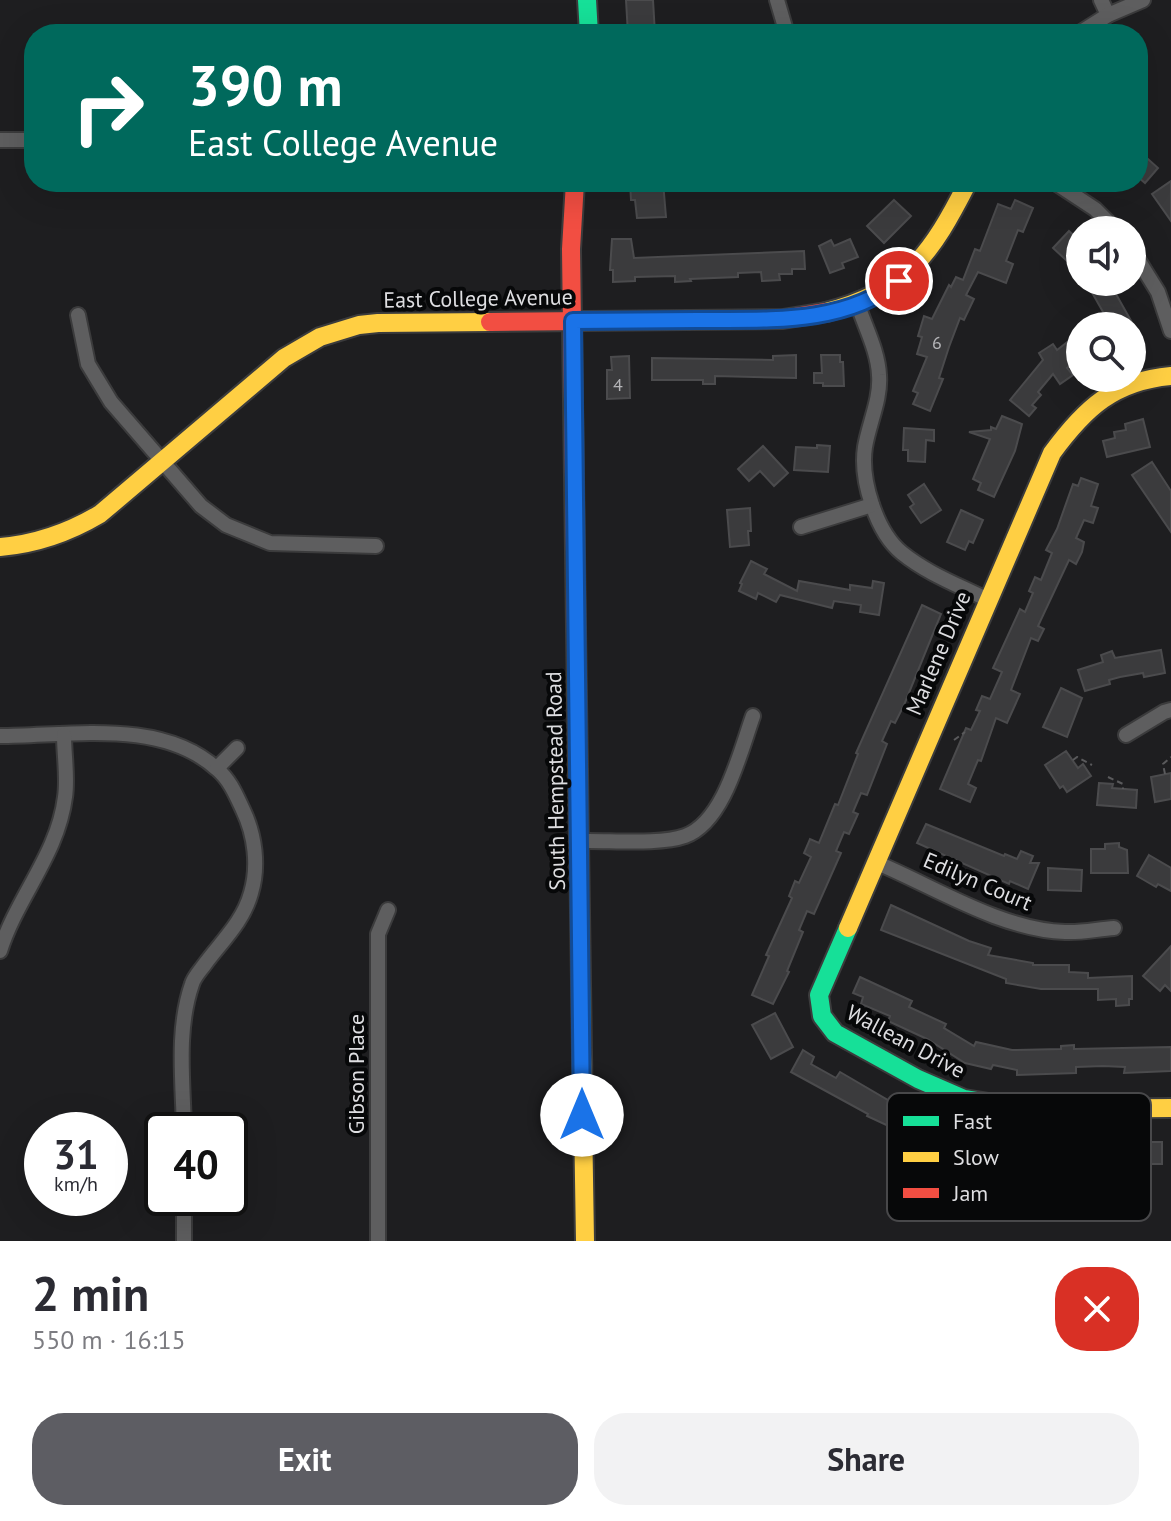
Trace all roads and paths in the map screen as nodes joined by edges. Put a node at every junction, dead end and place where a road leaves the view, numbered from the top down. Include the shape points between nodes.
1 (587, 0) edge
2 (777, 0) edge
3 (1101, 0) edge
4 (1143, 0) edge
5 (1108, 15) junction
6 (588, 24) edge
7 (784, 24) edge
8 (1094, 24) edge
9 (0, 140) edge
10 (24, 140) edge
11 (574, 192) edge
12 (963, 192) edge
13 (1073, 192) edge
14 (1102, 216) edge
15 (1146, 273) edge
16 (858, 305) junction
17 (78, 315) dead end
18 (573, 321) junction
19 (1171, 331) edge
20 (1171, 376) edge
21 (163, 461) junction
22 (872, 505) junction
23 (801, 527) dead end
24 (376, 546) dead end
25 (0, 547) edge
26 (988, 600) junction
27 (1171, 710) edge
28 (753, 716) dead end
29 (965, 732) dead end
30 (64, 735) junction
31 (1126, 735) dead end
32 (0, 736) edge
33 (954, 740) dead end
34 (237, 748) dead end
35 (1171, 757) edge
36 (1073, 760) dead end
37 (1092, 765) dead end
38 (217, 768) junction
39 (1165, 774) dead end
40 (1108, 777) dead end
41 (1123, 789) dead end
42 (580, 841) junction
43 (875, 862) junction
44 (388, 910) dead end
45 (1114, 928) dead end
46 (0, 951) edge
47 (819, 1011) joint
48 (950, 1093) edge
49 (1151, 1108) edge
50 (1171, 1108) edge
51 (184, 1112) edge
52 (184, 1216) edge
53 (184, 1241) edge
54 (378, 1241) edge
55 (585, 1241) edge

1 - 6 street
2 - 7 street
3 - 5 street
4 - 5 street
5 - 8 street
9 - 10 street
11 - 18 street, South Hempstead Road
12 - 16 street, East College Avenue via 913,269
13 - 14 street
15 - 19 street
16 - 18 street, East College Avenue via 783,319
16 - 22 street via 879,372 865,450
17 - 21 street via 88,364 111,402
18 - 21 street, East College Avenue via 378,323 320,337 284,358
18 - 42 street, South Hempstead Road
20 - 26 street, Marlene Drive via 1137,382 1101,399 1070,428 1052,453
21 - 24 street via 201,506 247,535 270,543
21 - 25 street, East College Avenue via 87,524 56,537
22 - 23 street
22 - 26 street via 899,551
26 - 43 street, Marlene Drive
27 - 31 street
28 - 42 street via 719,806 697,830 666,840
29 - 33 path
30 - 32 street
30 - 38 street via 150,735 179,744
30 - 46 street via 66,796 54,842
34 - 38 street
35 - 39 path via 1163,764
36 - 37 path
38 - 51 street via 252,828 254,876 237,926 193,980 182,1036
40 - 41 path
42 - 55 street, South Hempstead Road
43 - 45 street, Edilyn Court via 1031,928
43 - 47 street, Marlene Drive via 823,979
44 - 54 street, Gibson Place via 378,934
47 - 48 street, Wallean Drive via 835,1033
49 - 50 street, Wallean Drive
52 - 53 street

